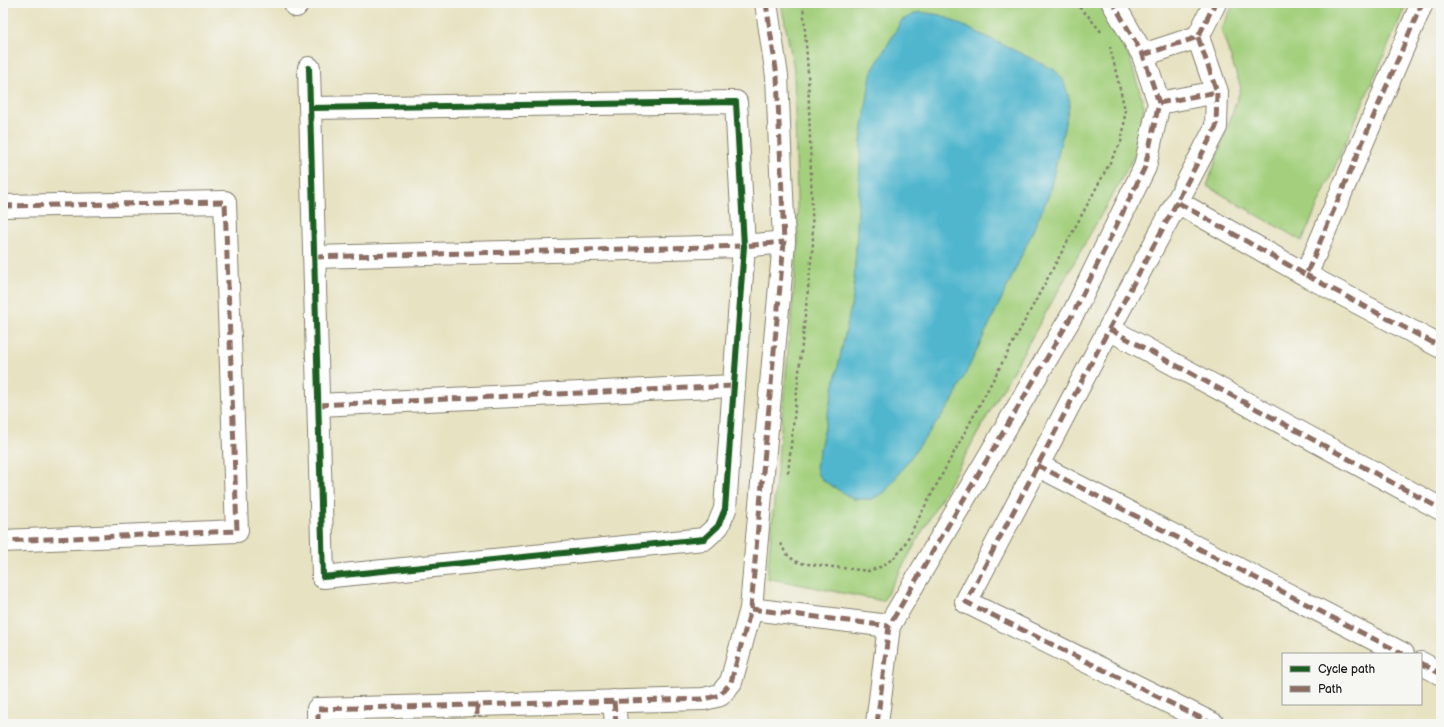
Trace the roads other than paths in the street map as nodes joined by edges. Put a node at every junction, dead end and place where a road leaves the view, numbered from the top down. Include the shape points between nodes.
1 (766, 3) edge
2 (1114, 3) edge
3 (1215, 3) edge
4 (1422, 3) edge
5 (1198, 37) junction
6 (1143, 55) junction
7 (309, 68) dead end
8 (1217, 92) junction
9 (1159, 103) junction
10 (310, 108) junction
11 (1177, 202) junction
12 (3, 206) edge
13 (784, 242) junction
14 (744, 246) junction
15 (314, 257) junction
16 (1306, 275) junction
17 (1109, 329) junction
18 (1440, 345) edge
19 (734, 386) junction
20 (318, 405) junction
21 (1037, 466) junction
22 (1441, 509) edge
23 (3, 541) edge
24 (751, 609) junction
25 (889, 626) junction
26 (1401, 653) edge
27 (1422, 664) edge
28 (1441, 674) edge
29 (614, 701) junction
30 (477, 714) edge
31 (318, 724) edge
32 (616, 724) edge
33 (877, 724) edge
34 (1213, 724) edge

1 - 13 street via 777,76
2 - 6 street
3 - 5 street
4 - 16 street
5 - 6 street
5 - 8 street
6 - 9 street
7 - 10 street
8 - 9 street
8 - 11 street via 1216,127
9 - 25 street via 1145,167 1074,312
10 - 14 street via 736,102
10 - 15 street
11 - 16 street
11 - 17 street
12 - 23 street via 225,202 237,531
13 - 14 street
13 - 24 street
14 - 15 street
14 - 19 street
15 - 20 street
16 - 18 street
17 - 21 street
17 - 22 street
19 - 20 street
19 - 20 street via 725,509 718,526 704,539 324,577
21 - 26 street
21 - 34 street via 966,602
24 - 25 street
24 - 29 street via 731,682 720,695 704,699
25 - 33 street
27 - 28 street
29 - 30 street
29 - 32 street
30 - 31 street via 318,709

